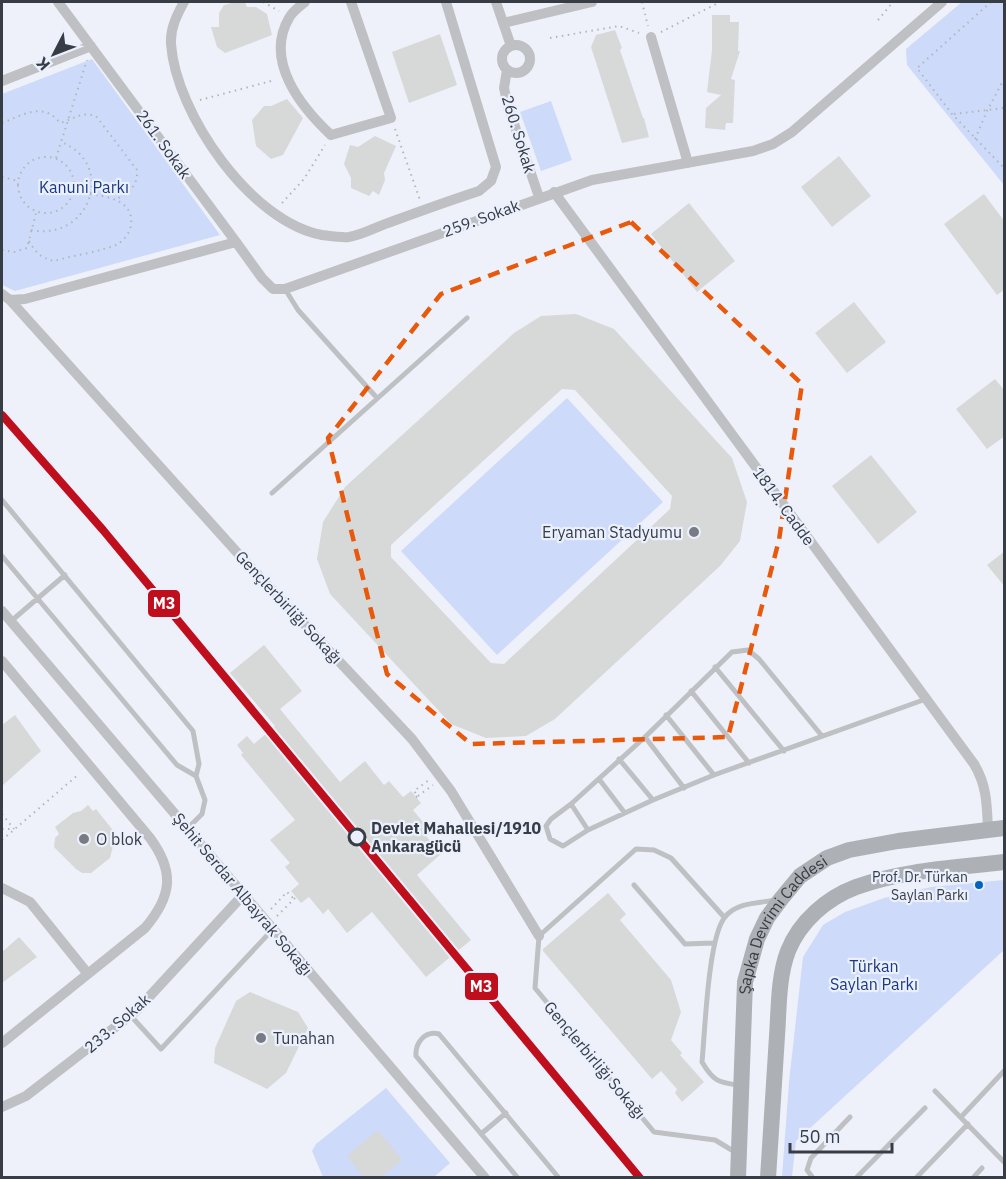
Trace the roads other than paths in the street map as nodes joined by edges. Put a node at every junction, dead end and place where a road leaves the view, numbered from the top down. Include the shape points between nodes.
1 (58, 2) edge
2 (184, 2) edge
3 (305, 2) edge
4 (351, 2) edge
5 (446, 2) edge
6 (496, 2) edge
7 (592, 2) edge
8 (942, 2) edge
9 (503, 23) junction
10 (651, 37) road end
11 (92, 46) junction
12 (511, 46) junction
13 (507, 70) junction
14 (2, 81) edge
15 (688, 163) junction
16 (554, 192) junction
17 (539, 197) junction
18 (236, 242) junction
19 (285, 290) junction
20 (6, 297) edge
21 (467, 318) dead end
22 (377, 398) junction
23 (272, 493) dead end
24 (2, 500) edge
25 (2, 556) edge
26 (65, 575) junction
27 (38, 599) junction
28 (2, 611) edge
29 (10, 622) junction
30 (2, 660) edge
31 (715, 667) junction
32 (691, 691) junction
33 (927, 699) junction
34 (666, 715) junction
35 (822, 736) junction
36 (645, 737) junction
37 (784, 751) junction
38 (619, 759) junction
39 (749, 764) junction
40 (714, 775) junction
41 (196, 776) junction
42 (599, 779) junction
43 (684, 788) junction
44 (653, 800) junction
45 (571, 804) junction
46 (624, 812) junction
47 (187, 829) junction
48 (997, 829) edge
49 (588, 830) junction
50 (1005, 862) edge
51 (634, 885) dead end
52 (2, 888) edge
53 (243, 895) junction
54 (781, 899) junction
55 (724, 917) junction
56 (273, 929) junction
57 (538, 936) junction
58 (714, 943) junction
59 (88, 974) junction
60 (130, 1016) junction
61 (2, 1043) edge
62 (1005, 1071) edge
63 (741, 1086) junction
64 (935, 1091) dead end
65 (2, 1107) edge
66 (925, 1108) dead end
67 (506, 1113) junction
68 (850, 1117) dead end
69 (961, 1117) junction
70 (968, 1124) junction
71 (481, 1134) junction
72 (738, 1155) junction
73 (1005, 1162) edge
74 (982, 1168) dead end
75 (485, 1178) edge
76 (518, 1178) edge
77 (559, 1178) edge
78 (738, 1178) edge
79 (768, 1178) edge
80 (813, 1178) edge
81 (856, 1178) edge
82 (916, 1178) edge
83 (973, 1178) edge

1 - 11 street, 261. Sokak
2 - 5 street via 173,23 171,44 178,77 202,131 220,159 245,189 273,213 298,228 349,237 478,191 491,181 496,167
3 - 4 street via 290,16 282,36 281,54 298,98 331,135 391,118
6 - 9 street, 260. Sokak
7 - 9 street
8 - 15 street, 259. Sokak via 792,132 753,151
9 - 12 street, 260. Sokak
10 - 15 street
11 - 14 street
11 - 18 street, 261. Sokak
12 - 13 street, 260. Sokak via 502,57
12 - 13 street, 260. Sokak via 524,47 530,59 528,68 520,73
13 - 17 street, 260. Sokak via 504,88 508,105
15 - 16 street, 259. Sokak via 592,180
16 - 17 street, 259. Sokak
16 - 33 street, 1814. Cadde
17 - 19 street, 259. Sokak
18 - 19 street via 273,289
18 - 20 street via 25,299
19 - 22 lane via 298,310
20 - 57 street, Gençlerbirliği Sokağı via 412,739 451,791
21 - 22 lane
22 - 23 lane
24 - 26 lane
25 - 27 lane
26 - 27 lane
26 - 41 lane via 193,731 199,764
27 - 29 lane
27 - 41 lane via 177,765
28 - 29 street, Şehit Serdar Albayrak Sokağı
29 - 47 street, Şehit Serdar Albayrak Sokağı
30 - 59 street via 160,851 167,871 167,889 160,911 146,928
31 - 32 lane
31 - 35 lane via 732,652 748,650
31 - 37 lane
32 - 34 lane
32 - 39 lane
33 - 35 lane
33 - 48 street, 1814. Cadde via 982,777
34 - 36 lane
34 - 40 lane
35 - 37 lane
36 - 38 lane
36 - 43 lane
37 - 39 lane
38 - 42 lane
38 - 44 lane
39 - 40 lane
40 - 43 lane
41 - 47 lane via 205,800 202,814
42 - 45 lane
42 - 46 lane
43 - 44 lane
44 - 46 lane
45 - 49 lane
45 - 49 lane via 546,826 550,839 563,846
46 - 49 lane
47 - 53 street, Şehit Serdar Albayrak Sokağı
48 - 54 main road, Şapka Devrimi Caddesi via 849,850 827,858 800,876
50 - 79 main road, Şapka Devrimi Caddesi via 911,873 856,887 833,898 801,928 788,951 781,985
51 - 58 lane via 685,944
52 - 59 street via 30,902
53 - 56 street, Şehit Serdar Albayrak Sokağı
53 - 60 street, 233. Sokak
54 - 55 lane via 737,907
54 - 63 main road, Şapka Devrimi Caddesi via 757,939 745,982
55 - 57 lane via 671,858 654,850 636,849
55 - 58 lane
56 - 60 lane via 160,1049
56 - 75 street, Şehit Serdar Albayrak Sokağı
57 - 72 lane, Gençlerbirliği Sokağı via 535,988 654,1132 716,1140
58 - 63 lane via 702,1062 720,1083
59 - 61 street
60 - 65 street, 233. Sokak via 26,1096
62 - 69 lane
63 - 72 main road, Şapka Devrimi Caddesi
64 - 69 lane
66 - 81 lane
67 - 71 lane
67 - 71 lane via 439,1034 417,1042 416,1056
67 - 77 lane
68 - 80 lane via 810,1158 807,1170
69 - 70 lane
70 - 73 lane
70 - 82 lane
71 - 76 lane
72 - 78 main road, Şapka Devrimi Caddesi
74 - 83 lane

